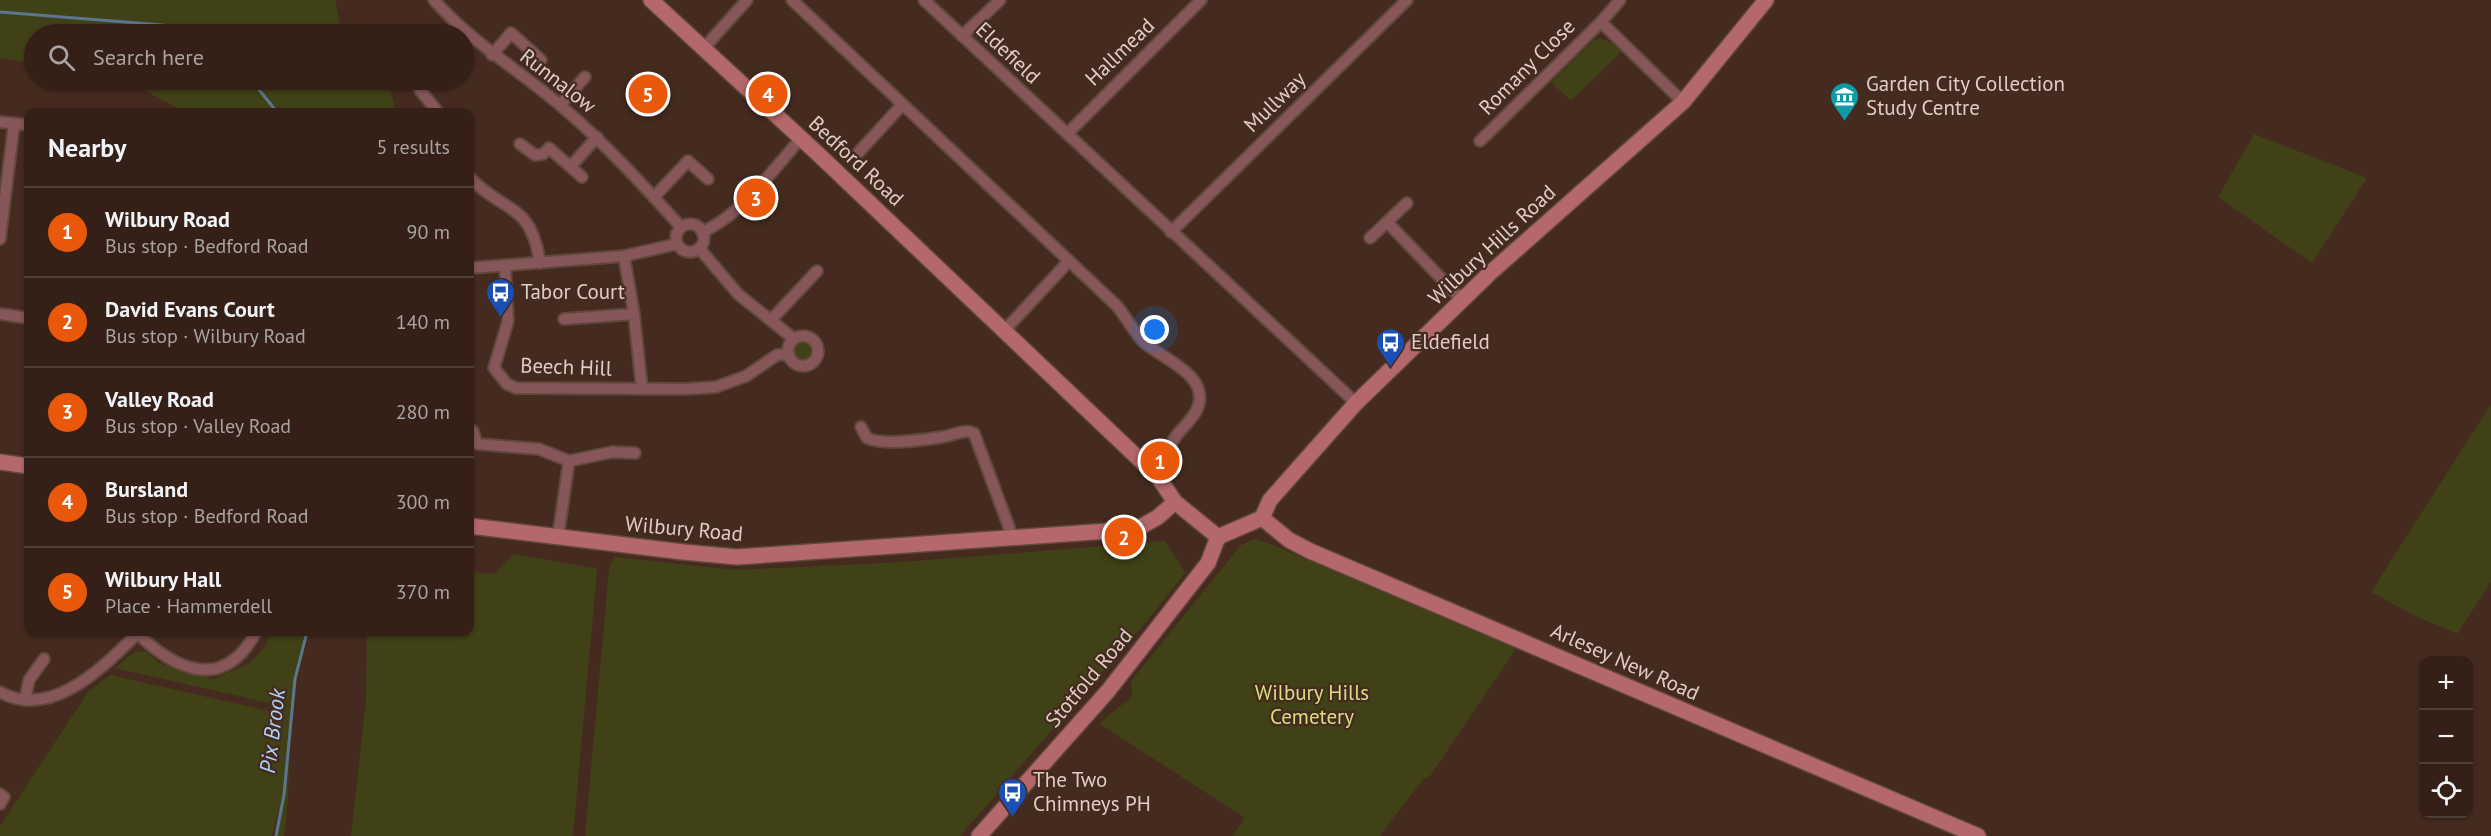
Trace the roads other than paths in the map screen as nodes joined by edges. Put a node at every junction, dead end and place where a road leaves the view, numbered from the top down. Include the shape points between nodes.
1 (434, 0) edge
2 (651, 0) edge
3 (747, 0) edge
4 (792, 0) edge
5 (924, 0) edge
6 (1000, 0) edge
7 (1201, 0) edge
8 (1407, 0) edge
9 (1620, 0) edge
10 (1766, 0) edge
11 (1601, 22) junction
12 (455, 24) edge
13 (962, 36) junction
14 (474, 40) edge
15 (703, 49) junction
16 (492, 55) junction
17 (541, 60) dead end
18 (585, 77) dead end
19 (420, 90) dead end
20 (1683, 102) junction
21 (560, 105) junction
22 (902, 105) junction
23 (435, 108) edge
24 (0, 122) edge
25 (14, 124) junction
26 (24, 125) edge
27 (1067, 134) junction
28 (597, 137) junction
29 (801, 138) junction
30 (1480, 141) dead end
31 (520, 144) dead end
32 (859, 152) dead end
33 (571, 166) junction
34 (582, 177) dead end
35 (708, 179) dead end
36 (474, 181) edge
37 (654, 197) junction
38 (1407, 203) dead end
39 (1387, 222) junction
40 (681, 227) junction
41 (702, 232) junction
42 (1171, 232) junction
43 (1370, 238) dead end
44 (0, 239) edge
45 (677, 244) junction
46 (699, 248) junction
47 (624, 256) junction
48 (1069, 261) junction
49 (540, 263) junction
50 (506, 266) junction
51 (474, 268) edge
52 (817, 271) dead end
53 (1462, 300) junction
54 (0, 314) edge
55 (634, 314) junction
56 (24, 317) edge
57 (564, 319) dead end
58 (772, 320) junction
59 (1005, 330) junction
60 (794, 339) junction
61 (789, 354) junction
62 (642, 389) junction
63 (1356, 403) junction
64 (861, 427) dead end
65 (474, 434) edge
66 (1173, 441) dead end
67 (635, 453) dead end
68 (569, 461) junction
69 (0, 462) edge
70 (24, 465) edge
71 (1175, 502) junction
72 (1262, 518) junction
73 (474, 526) edge
74 (558, 537) junction
75 (1218, 537) junction
76 (1013, 538) junction
77 (133, 636) edge
78 (142, 636) edge
79 (253, 636) edge
80 (44, 659) dead end
81 (0, 692) edge
82 (25, 700) junction
83 (0, 794) edge
84 (0, 804) edge
85 (979, 836) edge
86 (1978, 836) edge

1 - 12 street, Runnalow
2 - 15 street, Bedford Road
3 - 15 street
4 - 22 street
5 - 13 street, Eldefield
6 - 13 street
7 - 27 street, Hallmead
8 - 42 street, Mullway
9 - 11 street, Romany Close
10 - 20 street, Wilbury Hills Road
11 - 20 street, Romany Close
11 - 30 street, Romany Close
13 - 27 street, Eldefield
14 - 16 street, Runnalow
15 - 29 street, Bedford Road
16 - 17 street via 511,33
16 - 21 street, Runnalow
18 - 21 street
19 - 23 street
20 - 53 street, Wilbury Hills Road
21 - 28 street, Runnalow
22 - 32 street, Bedford Road
22 - 48 street
24 - 25 street
25 - 26 street
25 - 44 street
27 - 42 street, Eldefield
28 - 33 street
28 - 37 street, Runnalow
29 - 41 street via 730,214
29 - 59 street, Bedford Road
31 - 33 street via 535,155 549,148
33 - 34 street
35 - 37 street via 688,161
36 - 49 street via 525,219 537,244
37 - 40 street, Runnalow
38 - 39 street
39 - 43 street
39 - 53 street
40 - 41 street via 693,224
40 - 45 street via 676,235
41 - 46 street
42 - 63 street, Eldefield
45 - 46 street via 687,252
45 - 47 street
46 - 58 street via 738,294
47 - 49 street
47 - 55 street, Beech Hill
48 - 59 street
48 - 66 street via 1117,306 1145,343 1195,381 1198,408
49 - 50 street
50 - 51 street
50 - 62 street, Beech Hill via 508,321 494,368 499,376 516,388
52 - 58 street
53 - 63 street, Wilbury Hills Road
54 - 56 street
55 - 57 street
55 - 62 street, Beech Hill
58 - 60 street
59 - 71 street, Bedford Road via 1158,477
60 - 61 street
60 - 61 street via 813,339 818,356 813,363 802,366 792,361
61 - 62 street, Beech Hill via 777,356 727,384
63 - 72 street, Wilbury Hills Road via 1270,500
64 - 76 street via 867,438 879,441 974,433
65 - 68 street via 477,444 539,449
67 - 68 street via 612,452
68 - 74 street
69 - 70 street
71 - 75 street, Bedford Road
71 - 76 street, Wilbury Road via 1137,529
72 - 75 street
72 - 86 street, Arlesey New Road via 1310,551
73 - 74 street, Wilbury Road
74 - 76 street, Wilbury Road via 737,556
75 - 85 street, Stotfold Road via 1208,563 1108,691
77 - 82 street via 63,693 49,699
78 - 79 street via 167,659 201,670 234,659
80 - 82 street via 29,680
81 - 82 street
83 - 84 street via 4,797

